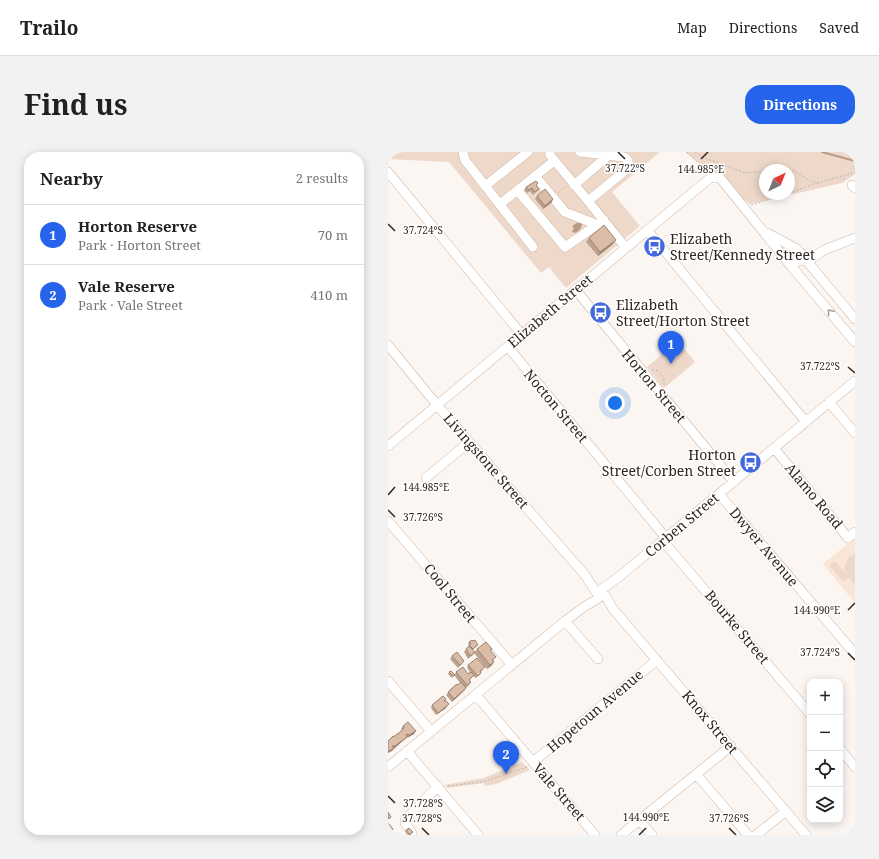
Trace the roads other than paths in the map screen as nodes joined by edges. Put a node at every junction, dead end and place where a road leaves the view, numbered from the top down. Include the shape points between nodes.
1 (463, 152) edge
2 (528, 152) edge
3 (550, 152) edge
4 (580, 152) edge
5 (606, 154) edge
6 (554, 161) junction
7 (388, 172) edge
8 (535, 176) junction
9 (573, 183) junction
10 (485, 186) junction
11 (518, 191) junction
12 (588, 201) junction
13 (500, 204) junction
14 (601, 223) junction
15 (762, 230) junction
16 (648, 231) junction
17 (855, 238) edge
18 (533, 247) dead end
19 (626, 248) junction
20 (808, 261) junction
21 (791, 266) junction
22 (575, 289) junction
23 (855, 319) edge
24 (522, 335) junction
25 (855, 342) edge
26 (388, 345) edge
27 (508, 347) junction
28 (855, 381) edge
29 (829, 402) junction
30 (437, 404) junction
31 (806, 422) junction
32 (855, 433) edge
33 (469, 442) junction
34 (388, 446) edge
35 (774, 448) junction
36 (426, 478) dead end
37 (734, 482) junction
38 (719, 494) junction
39 (388, 521) edge
40 (855, 532) edge
41 (665, 540) junction
42 (601, 593) junction
43 (565, 621) junction
44 (855, 654) edge
45 (598, 659) dead end
46 (657, 660) junction
47 (512, 666) junction
48 (388, 681) edge
49 (476, 695) junction
50 (807, 710) edge
51 (431, 731) junction
52 (731, 746) junction
53 (407, 751) junction
54 (841, 751) edge
55 (534, 764) junction
56 (388, 767) edge
57 (855, 767) edge
58 (696, 774) junction
59 (438, 787) junction
60 (786, 811) junction
61 (639, 820) junction
62 (412, 833) edge
63 (478, 835) edge
64 (595, 835) edge
65 (621, 835) edge
66 (652, 835) edge
67 (748, 835) edge
68 (756, 835) edge
69 (806, 835) edge

1 - 10 street via 465,160
2 - 10 street
3 - 6 street
4 - 5 street
5 - 9 street
5 - 12 street via 626,158 629,162 628,167
6 - 8 street
6 - 9 street
7 - 24 street
8 - 11 street
8 - 14 street via 567,214
9 - 12 street
10 - 13 street
11 - 13 street
11 - 14 street via 565,247
12 - 14 street
13 - 18 street
14 - 19 street
15 - 16 street, Elizabeth Street via 721,179 710,174 710,178
15 - 20 street via 797,249
15 - 21 street
16 - 19 street, Elizabeth Street
16 - 31 street
17 - 20 street via 824,250
19 - 22 street, Elizabeth Street
20 - 21 street via 799,260
20 - 23 street
25 -> 21 street
22 - 24 street, Elizabeth Street
22 - 37 street, Horton Street
24 - 27 street, Elizabeth Street
26 - 30 street, Livingstone Street
27 - 30 street, Elizabeth Street
27 - 41 street, Nocton Street
28 - 29 street, Corben Street
29 - 31 street, Corben Street
29 - 32 street
30 - 33 street, Livingstone Street
30 - 34 street, Elizabeth Street
31 - 35 street, Corben Street
33 - 36 street
33 - 42 street, Livingstone Street
35 - 37 street, Corben Street
35 - 40 street, Alamo Road via 848,538
37 - 38 street, Corben Street
38 - 41 street, Corben Street
38 - 44 street, Dwyer Avenue
39 - 47 street, Cool Street
41 - 42 street, Corben Street
41 - 50 street, Bourke Street
42 - 43 street, Corben Street
42 - 46 street, Knox Street
43 - 45 street
43 - 47 street, Corben Street
46 - 52 street, Knox Street
46 - 55 street, Hopetoun Avenue
47 - 49 street, Corben Street
48 - 51 street
49 - 51 street, Corben Street
49 - 55 street, Vale Street
51 - 53 street, Corben Street
52 - 58 street
52 - 60 street, Knox Street
53 - 56 street, Corben Street
53 - 59 street
54 - 57 street
55 - 64 street, Vale Street
58 - 61 street
58 - 67 street
59 - 62 street via 405,820
59 - 63 street
60 - 68 street
60 - 69 street, Knox Street
61 - 65 street
61 - 66 street

